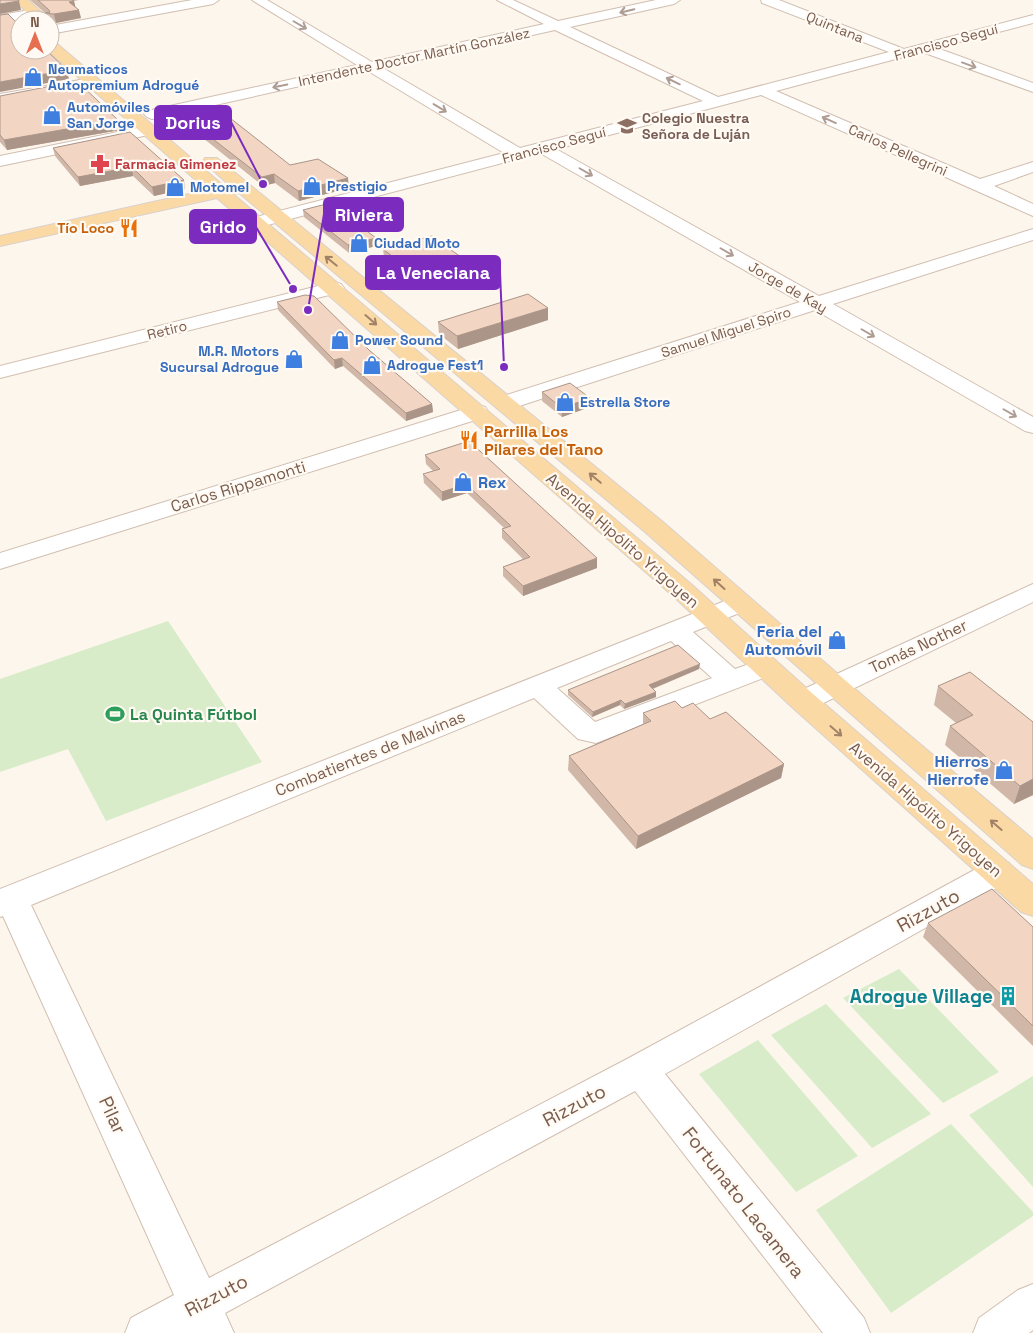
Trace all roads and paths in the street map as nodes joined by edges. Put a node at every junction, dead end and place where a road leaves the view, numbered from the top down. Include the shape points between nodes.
1 (20, 0) edge
2 (213, 0) edge
3 (258, 0) edge
4 (503, 0) edge
5 (674, 0) edge
6 (767, 0) edge
7 (6, 6) edge
8 (11, 10) edge
9 (31, 10) edge
10 (1033, 19) edge
11 (60, 22) edge
12 (558, 26) junction
13 (60, 36) edge
14 (924, 48) junction
15 (903, 53) junction
16 (60, 54) edge
17 (371, 67) junction
18 (91, 82) junction
19 (1033, 88) edge
20 (762, 90) junction
21 (0, 99) edge
22 (716, 102) junction
23 (152, 114) junction
24 (147, 130) junction
25 (175, 132) dead end
26 (543, 148) junction
27 (198, 150) dead end
28 (518, 154) junction
29 (0, 161) edge
30 (1033, 167) edge
31 (979, 185) junction
32 (242, 187) junction
33 (219, 192) junction
34 (1033, 211) edge
35 (278, 218) junction
36 (254, 223) junction
37 (1033, 234) edge
38 (0, 241) edge
39 (334, 288) junction
40 (817, 303) junction
41 (0, 372) edge
42 (504, 403) junction
43 (477, 412) junction
44 (1033, 426) edge
45 (0, 561) edge
46 (1033, 592) edge
47 (740, 603) junction
48 (709, 616) junction
49 (675, 630) junction
50 (766, 667) junction
51 (730, 680) junction
52 (834, 685) junction
53 (537, 686) junction
54 (802, 701) junction
55 (1033, 857) edge
56 (998, 872) junction
57 (6, 901) edge
58 (1033, 903) edge
59 (640, 1070) junction
60 (1033, 1305) edge
61 (207, 1318) edge
62 (146, 1333) edge
63 (849, 1333) edge
64 (994, 1333) edge

1 - 9 main road
2 - 11 street
3 -> 17 street
4 - 12 street
5 -> 12 street, Intendente Doctor Martín González
6 - 15 street, Quintana
7 - 8 main road
10 - 14 street, Francisco Seguí
12 - 17 street, Intendente Doctor Martín González
22 -> 12 street
13 - 23 main road
14 - 15 street, Francisco Seguí
14 -> 19 street
15 - 20 street, Francisco Seguí
16 - 18 main road, Avenida Hipólito Yrigoyen
17 -> 23 street, Intendente Doctor Martín González
17 -> 28 street
18 - 21 street
18 - 24 main road, Avenida Hipólito Yrigoyen
20 - 22 street, Francisco Seguí
31 -> 20 street, Carlos Pellegrini
22 - 26 street, Francisco Seguí
23 - 25 main road
24 - 29 street
24 - 33 main road, Avenida Hipólito Yrigoyen
26 - 28 street, Francisco Seguí
26 -> 40 street, Jorge de Kay
27 - 32 main road, Avenida Hipólito Yrigoyen
28 - 35 street, Francisco Seguí
30 - 31 street
31 - 34 street, Carlos Pellegrini
32 - 33 main road
32 - 35 main road, Avenida Hipólito Yrigoyen
33 - 36 main road, Avenida Hipólito Yrigoyen
33 - 38 main road
35 - 36 street, Francisco Seguí
42 -> 35 main road, Avenida Hipólito Yrigoyen
36 - 39 main road, Avenida Hipólito Yrigoyen
37 - 40 street, Samuel Miguel Spiro
39 - 41 street, Retiro
39 -> 43 main road, Avenida Hipólito Yrigoyen
40 - 42 street, Samuel Miguel Spiro
40 -> 44 street, Jorge de Kay
47 -> 42 main road, Avenida Hipólito Yrigoyen
43 - 45 street, Carlos Rippamonti
43 - 48 main road, Avenida Hipólito Yrigoyen
46 - 52 street, Tomás Nother
47 - 48 street, Combatientes de Malvinas
47 - 52 main road, Avenida Hipólito Yrigoyen
48 - 49 street, Combatientes de Malvinas
48 - 50 main road, Avenida Hipólito Yrigoyen
49 - 51 street
49 - 53 street, Combatientes de Malvinas
50 - 51 street
50 - 54 main road, Avenida Hipólito Yrigoyen
51 - 53 street via 596,733 588,732
52 - 54 street, Tomás Nother
55 -> 52 main road, Avenida Hipólito Yrigoyen
53 - 57 street, Combatientes de Malvinas
54 -> 56 main road, Avenida Hipólito Yrigoyen
56 - 58 main road, Avenida Hipólito Yrigoyen
56 - 59 street, Rizzuto
57 - 61 street, Pilar
59 - 61 street, Rizzuto
59 - 63 street, Fortunato Lacamera
60 - 64 street
61 - 62 street, Rizzuto

